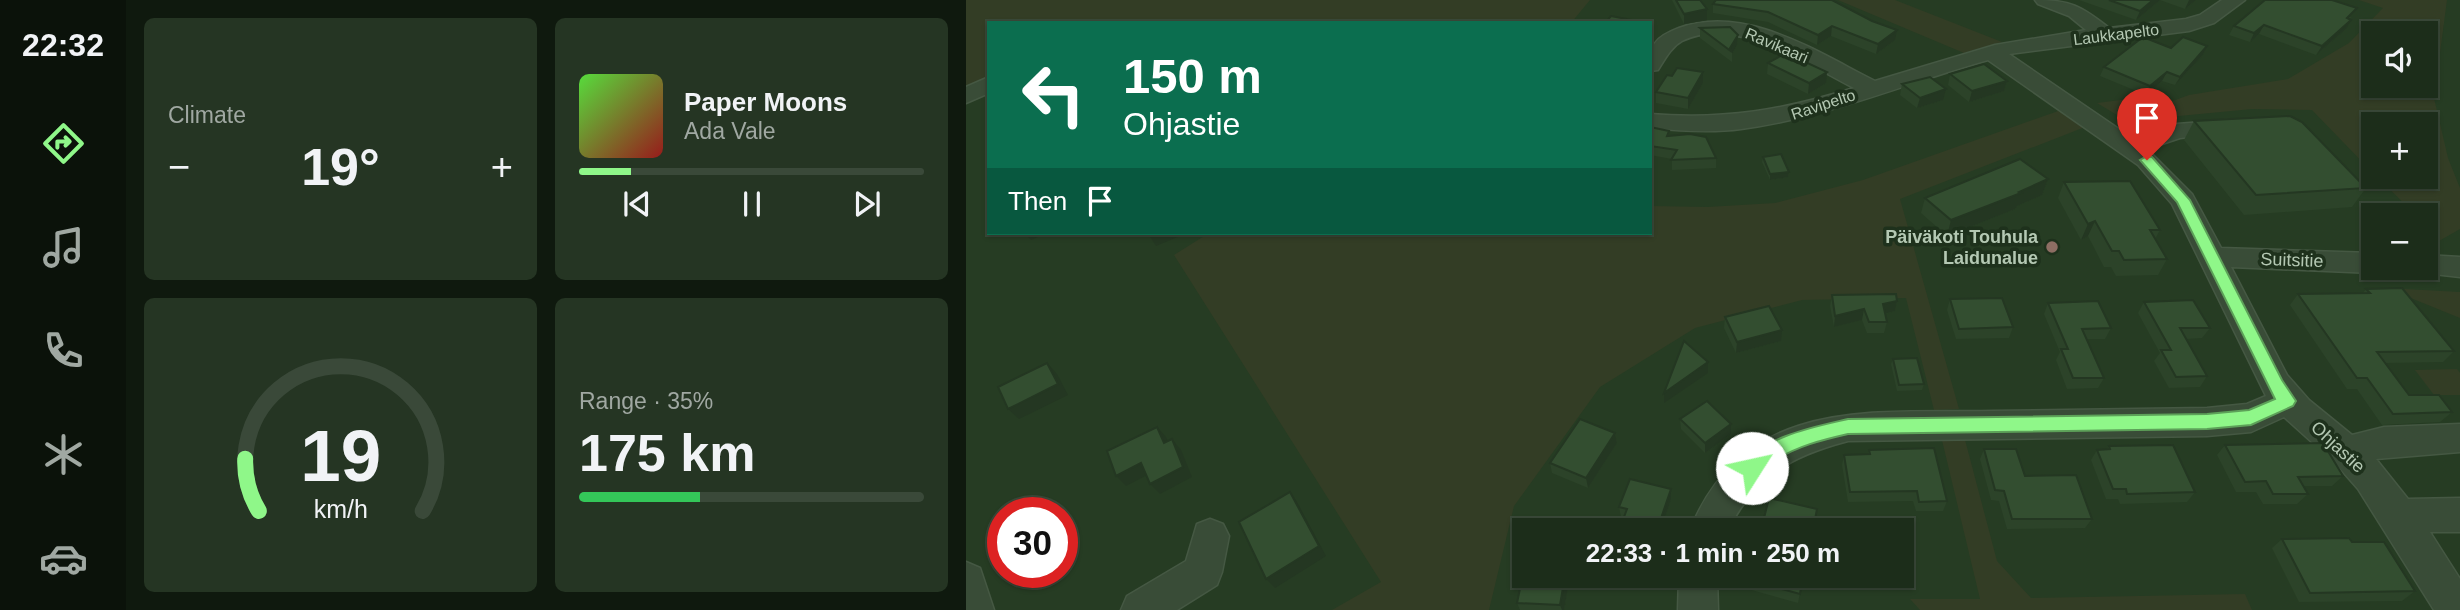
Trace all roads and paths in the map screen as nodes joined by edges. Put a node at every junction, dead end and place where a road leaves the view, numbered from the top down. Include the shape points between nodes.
1 (2045, 0) edge
2 (2235, 0) edge
3 (2105, 35) junction
4 (1990, 52) junction
5 (1652, 62) edge
6 (987, 85) edge
7 (1871, 88) junction
8 (966, 96) edge
9 (1652, 121) edge
10 (2258, 125) edge
11 (2129, 147) junction
12 (2212, 257) junction
13 (2361, 263) edge
14 (2438, 266) edge
15 (2460, 267) edge
16 (2287, 401) junction
17 (2460, 439) edge
18 (2348, 451) junction
19 (2460, 515) edge
20 (2396, 516) junction
21 (1715, 518) edge
22 (1210, 536) dead end
23 (966, 581) edge
24 (1698, 588) edge
25 (974, 610) edge
26 (1141, 610) edge
27 (1698, 610) edge
28 (2457, 610) edge

1 - 3 street via 2076,12
2 - 3 street, Laukkapelto via 2189,25
3 - 4 street, Laukkapelto
4 - 7 street, Ravipelto
4 - 11 street, Ohjastie
5 - 7 street, Ravikaari via 1675,37 1692,30 1728,27 1760,34
6 - 8 street
7 - 9 street, Ravipelto via 1774,119 1742,124
10 - 11 street via 2177,131
11 - 12 street, Ohjastie via 2168,180
12 - 13 street, Suitsitie
12 - 16 street, Ohjastie
14 - 15 street
16 - 18 street, Ohjastie
16 - 21 street via 2251,418 2207,422 1848,426 1802,437 1767,456 1738,480
17 - 18 street via 2384,442
18 - 20 street, Ohjastie
19 - 20 street
20 - 28 street, Ohjastie
22 - 26 street via 1203,572
23 - 25 street
24 - 27 street

